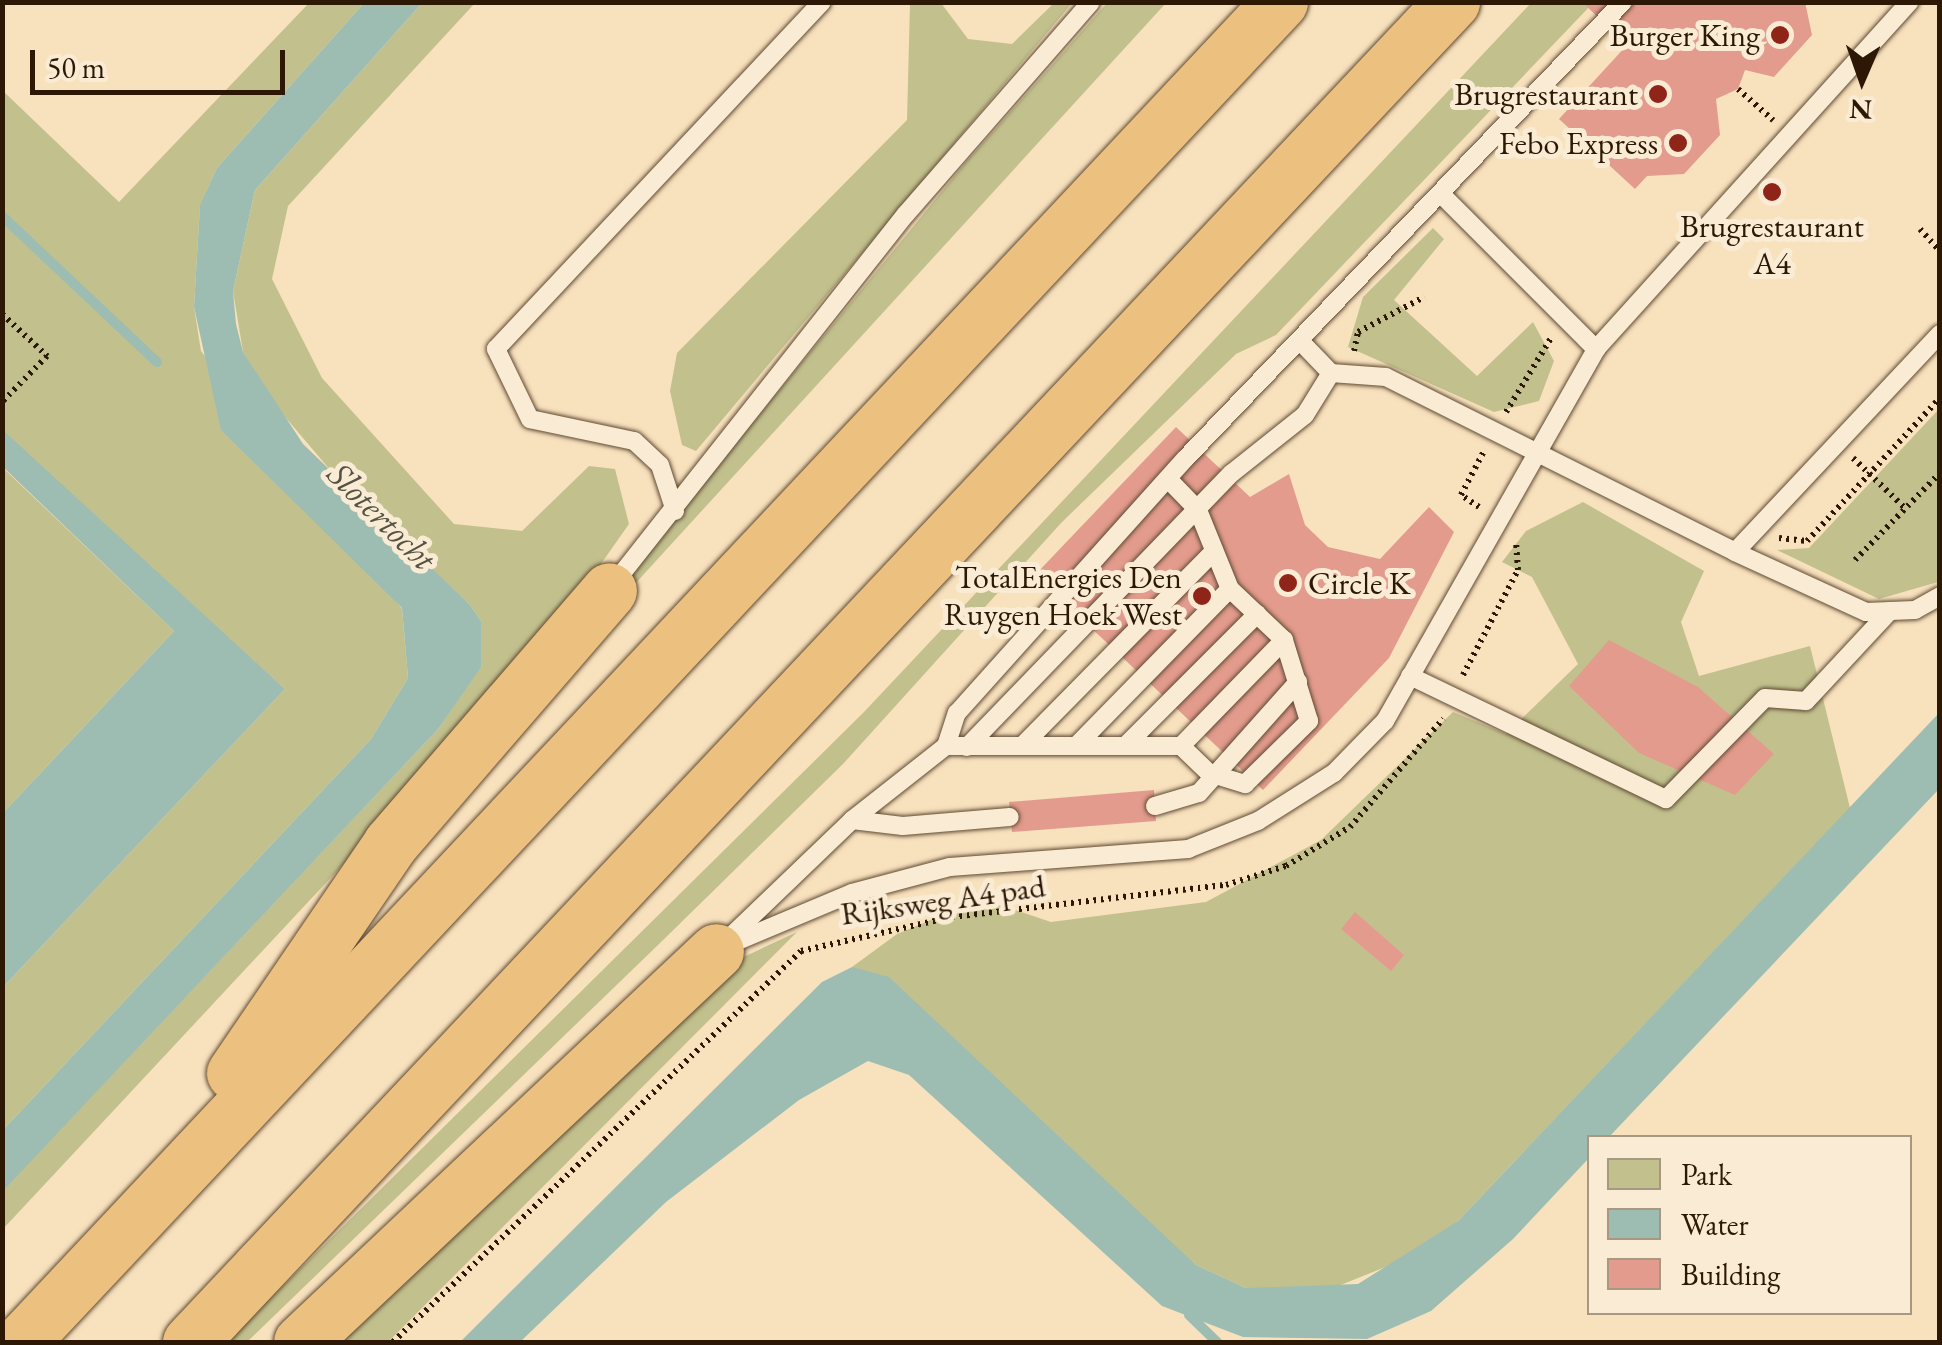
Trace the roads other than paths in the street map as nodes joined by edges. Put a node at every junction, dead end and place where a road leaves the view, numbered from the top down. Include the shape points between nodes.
1 (822, 2) edge
2 (1091, 2) edge
3 (1280, 2) edge
4 (1452, 2) edge
5 (1623, 2) edge
6 (1910, 2) edge
7 (1442, 195) junction
8 (1940, 334) edge
9 (1302, 343) junction
10 (1596, 349) junction
11 (1340, 373) junction
12 (1536, 448) junction
13 (1168, 479) junction
14 (1198, 510) junction
15 (674, 511) junction
16 (1214, 551) junction
17 (1736, 552) junction
18 (609, 590) joint
19 (1230, 590) junction
20 (1940, 596) edge
21 (1890, 611) junction
22 (1257, 614) junction
23 (1284, 640) junction
24 (1410, 676) junction
25 (1298, 682) junction
26 (946, 746) junction
27 (967, 746) junction
28 (1022, 746) junction
29 (1076, 746) junction
30 (1125, 746) junction
31 (1181, 746) junction
32 (1208, 773) junction
33 (1155, 806) dead end
34 (1010, 816) dead end
35 (852, 820) junction
36 (716, 951) junction
37 (126, 1231) junction
38 (21, 1342) edge
39 (190, 1342) edge
40 (301, 1342) edge

1 - 15 lane via 496,349 530,419 585,437 634,441 660,465
2 - 15 lane via 906,214
3 - 37 highway
4 - 39 highway
5 - 7 lane
6 - 10 lane
7 - 9 lane
7 - 10 lane
8 - 17 lane
9 - 11 lane
9 - 13 lane
10 - 12 lane
11 - 12 lane via 1386,377
11 - 14 lane via 1305,415
12 - 17 lane
12 - 24 lane
13 - 14 lane
13 - 26 lane via 957,713
14 - 16 lane
14 - 27 lane
15 - 18 lane
16 - 19 lane
16 - 28 lane
17 - 21 lane via 1866,612
18 - 37 highway via 390,844
19 - 22 lane
19 - 29 lane
20 - 21 lane
21 - 24 lane via 1806,701 1765,698 1666,799 1456,692
22 - 23 lane
22 - 30 lane
23 - 25 lane
23 - 31 lane
24 - 36 lane via 1385,721 1334,773 1258,821 1188,850 950,866 852,892
25 - 32 lane
25 - 32 lane via 1308,721 1244,784
26 - 27 lane
26 - 35 lane
27 - 28 lane
28 - 29 lane
29 - 30 lane
30 - 31 lane
31 - 32 lane
32 - 33 lane via 1200,793
34 - 35 lane via 904,826
35 - 36 lane
36 - 40 highway
37 - 38 highway

